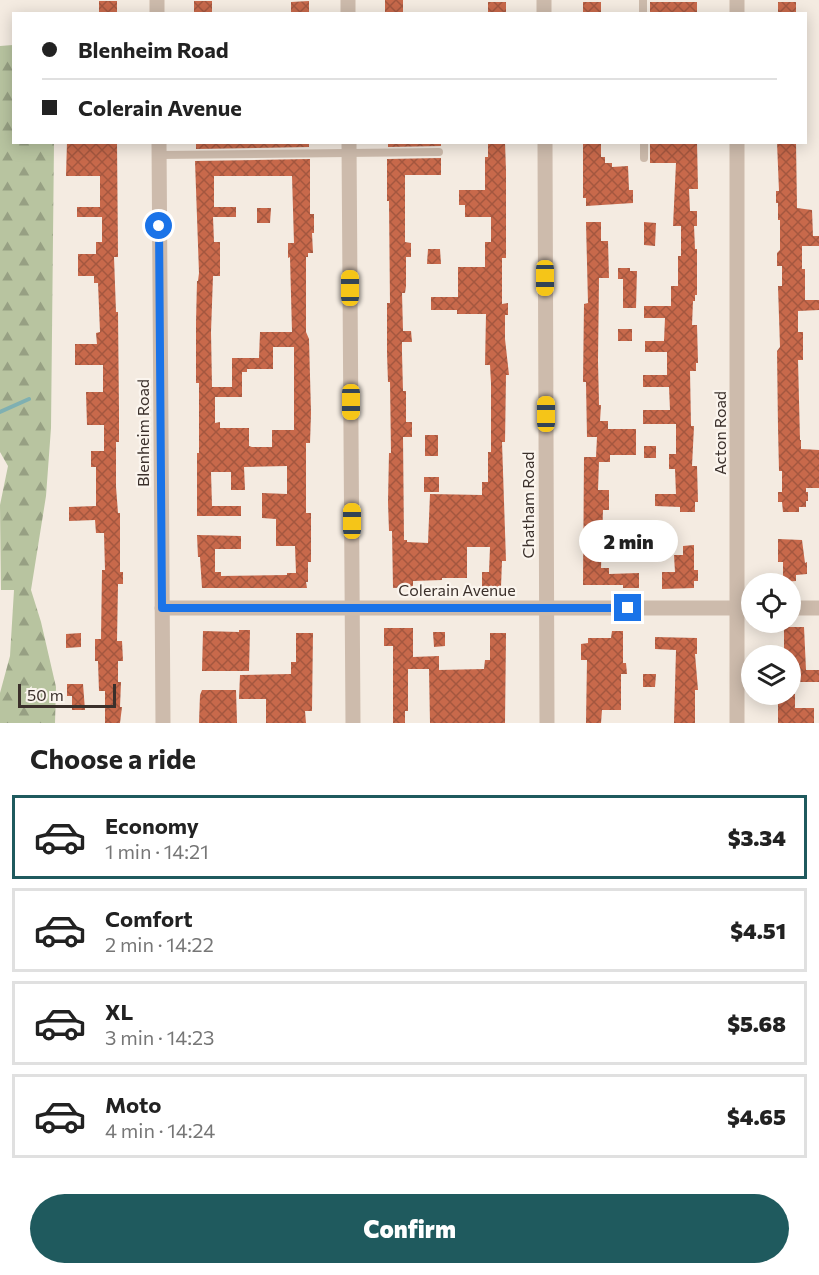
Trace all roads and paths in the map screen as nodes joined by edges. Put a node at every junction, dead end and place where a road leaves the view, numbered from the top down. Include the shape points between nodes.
1 (545, 144) edge
2 (644, 144) edge
3 (737, 144) edge
4 (349, 148) edge
5 (159, 149) edge
6 (439, 153) dead end
7 (644, 158) dead end
8 (744, 573) edge
9 (162, 608) junction
10 (547, 608) junction
11 (801, 608) edge
12 (819, 608) edge
13 (352, 609) junction
14 (741, 609) edge
15 (743, 633) edge
16 (163, 723) edge
17 (353, 723) edge
18 (547, 723) edge
19 (737, 723) edge

1 - 10 street, Chatham Road
2 - 7 lane
3 - 8 street, Acton Road
4 - 5 lane
4 - 6 lane
4 - 13 street
5 - 9 street, Blenheim Road
9 - 13 street, Colerain Avenue
9 - 16 street, Blenheim Road
10 - 13 street, Colerain Avenue
10 - 14 street, Colerain Avenue
10 - 18 street, Chatham Road
11 - 12 street
13 - 17 street
15 - 19 street, Acton Road

